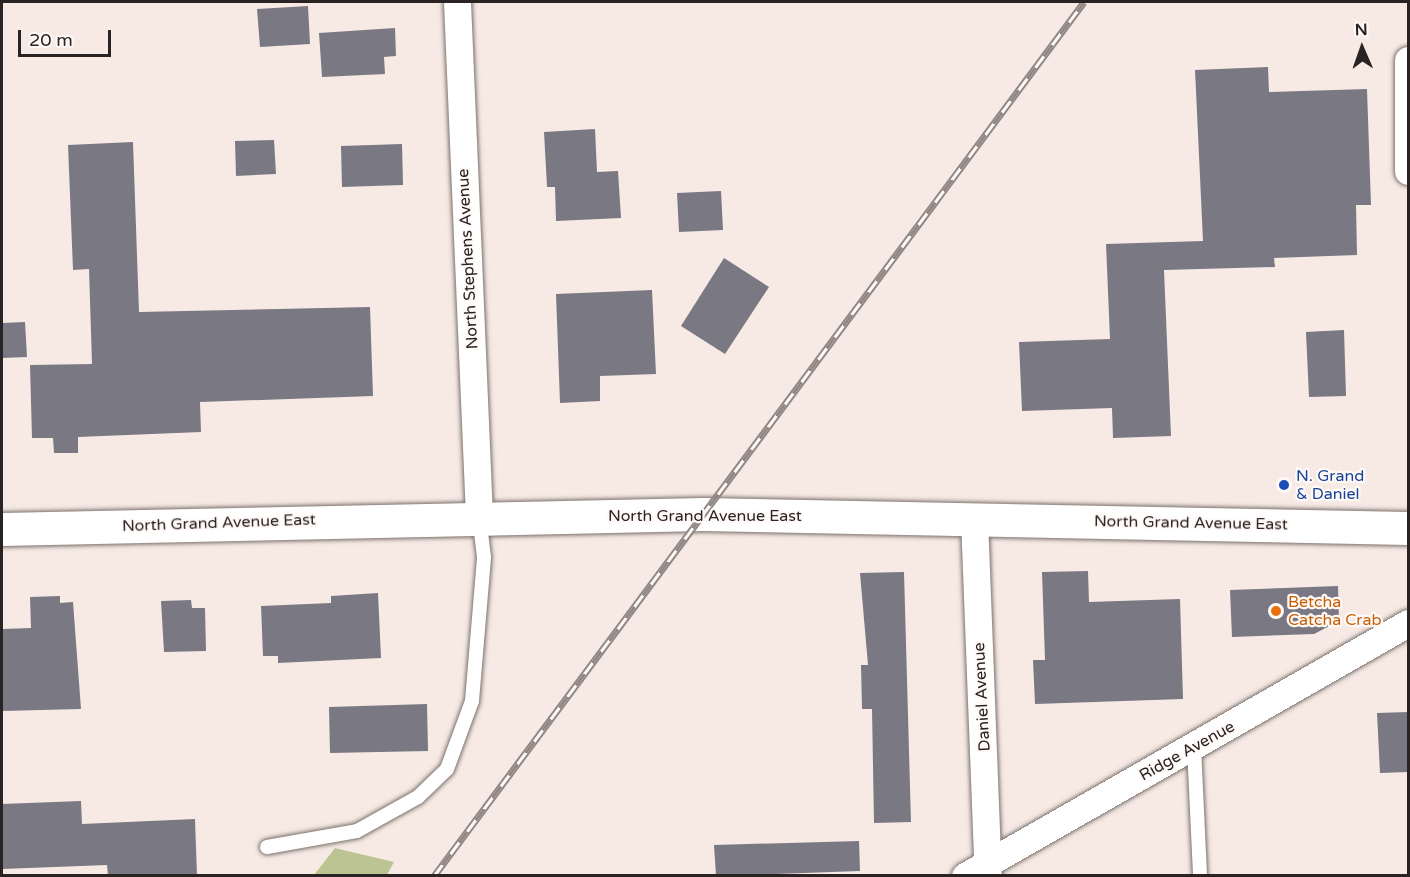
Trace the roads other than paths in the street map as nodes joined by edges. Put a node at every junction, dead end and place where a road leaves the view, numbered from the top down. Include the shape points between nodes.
1 (457, 2) edge
2 (1408, 60) edge
3 (1408, 171) edge
4 (479, 517) junction
5 (974, 518) junction
6 (1408, 528) edge
7 (2, 529) edge
8 (1408, 623) edge
9 (1194, 747) junction
10 (267, 847) dead end
11 (980, 871) edge
12 (1200, 876) edge

1 - 4 street, North Stephens Avenue
2 - 3 street
4 - 5 street, North Grand Avenue East
4 - 7 street, North Grand Avenue East
4 - 10 lane via 484,557 472,701 447,769 418,797 357,831
5 - 6 street, North Grand Avenue East
5 - 11 street, Daniel Avenue
8 - 9 street, Ridge Avenue
9 - 11 street, Ridge Avenue
9 - 12 lane

